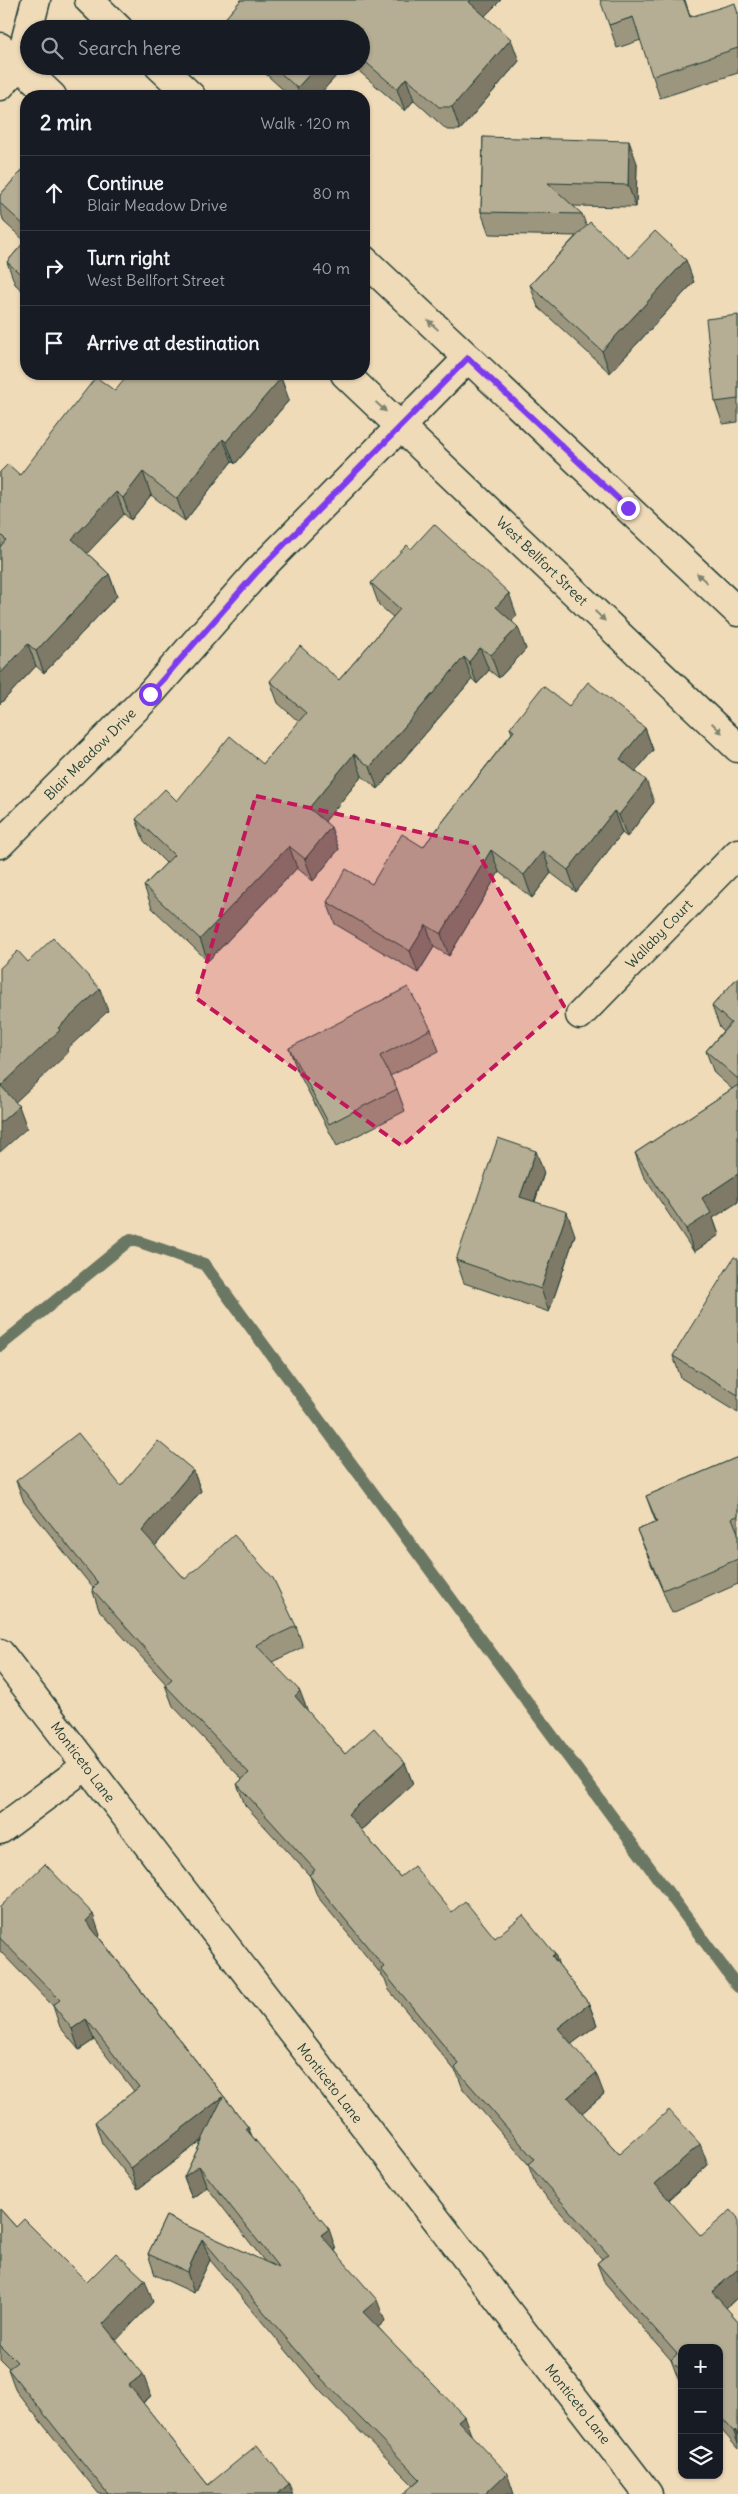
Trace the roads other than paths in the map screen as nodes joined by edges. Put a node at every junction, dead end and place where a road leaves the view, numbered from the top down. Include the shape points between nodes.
1 (36, 0) edge
2 (89, 0) edge
3 (26, 20) edge
4 (110, 20) edge
5 (20, 33) edge
6 (9, 56) edge
7 (20, 66) edge
8 (29, 75) edge
9 (169, 75) edge
10 (0, 86) edge
11 (46, 90) edge
12 (185, 90) edge
13 (370, 266) edge
14 (468, 358) junction
15 (352, 380) edge
16 (401, 426) junction
17 (738, 612) edge
18 (738, 748) edge
19 (0, 844) edge
20 (738, 853) edge
21 (580, 1014) dead end
22 (7, 1662) edge
23 (86, 1766) junction
24 (0, 1830) edge
25 (648, 2494) edge

1 - 3 street
2 - 4 street
5 - 6 street
6 - 7 street
6 - 10 street
8 - 11 street
9 - 12 street
14 -> 13 street
14 - 16 street, Blair Meadow Drive
17 -> 14 street
15 -> 16 street, West Bellfort Street
16 -> 18 street, West Bellfort Street
16 - 19 street, Blair Meadow Drive via 256,573 150,694
20 - 21 street, Wallaby Court
22 - 23 street, Monticeto Lane
23 - 24 street
23 - 25 street, Monticeto Lane

